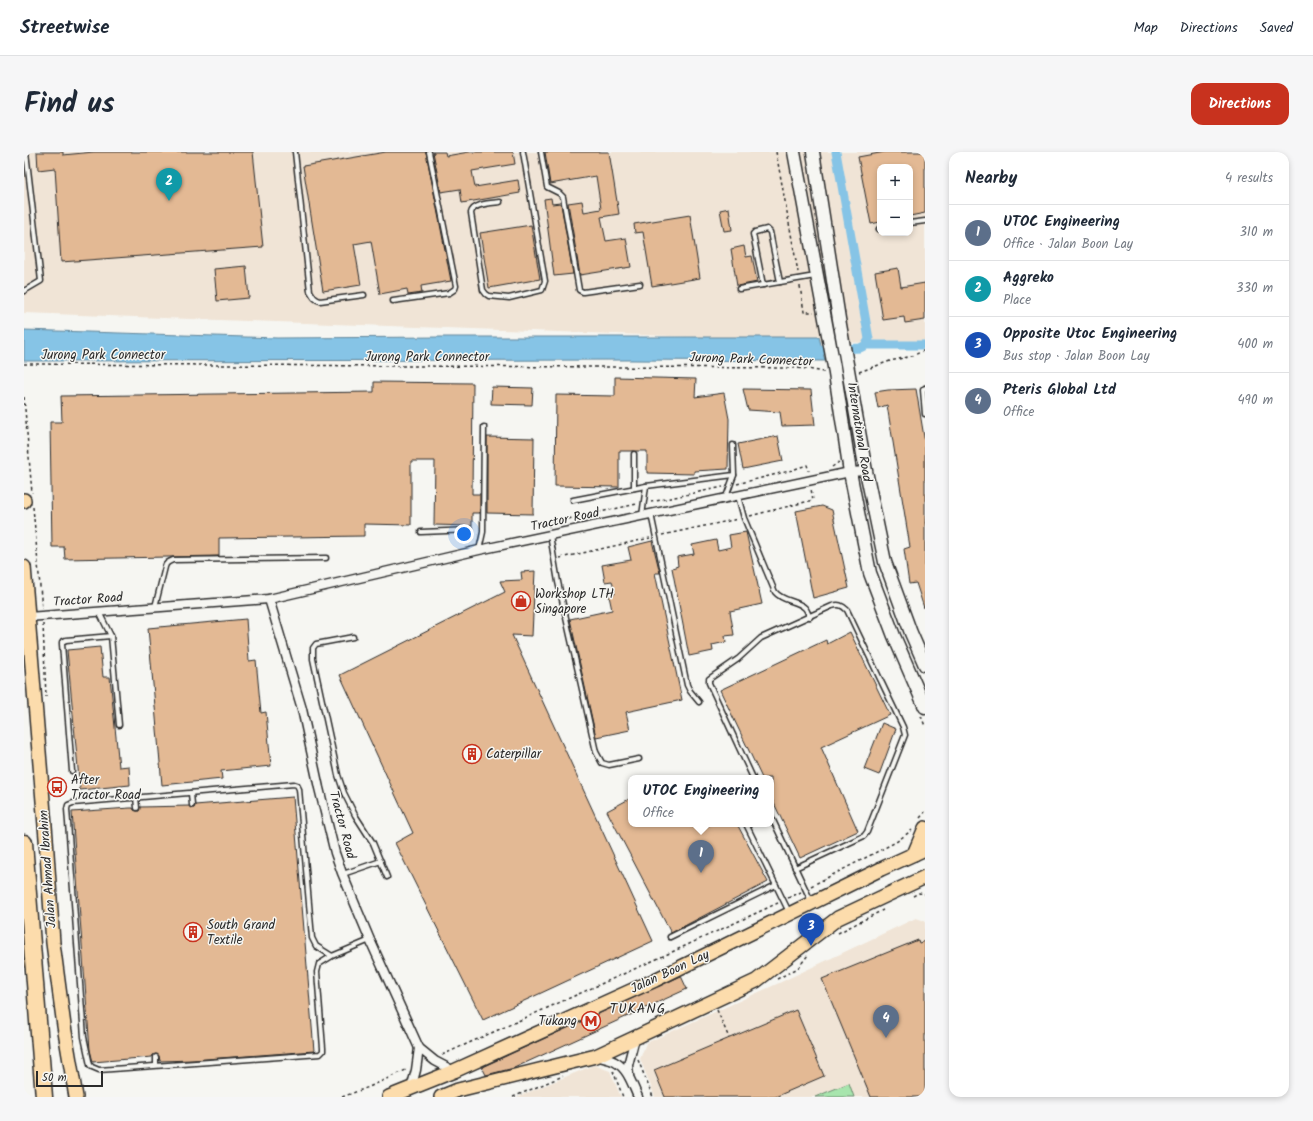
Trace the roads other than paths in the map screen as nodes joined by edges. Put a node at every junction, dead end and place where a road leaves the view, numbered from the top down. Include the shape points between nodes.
1 (26, 152) edge
2 (295, 152) edge
3 (430, 152) edge
4 (523, 152) edge
5 (541, 152) edge
6 (794, 152) edge
7 (813, 152) edge
8 (500, 202) dead end
9 (925, 220) edge
10 (913, 222) edge
11 (818, 276) junction
12 (780, 282) junction
13 (640, 284) dead end
14 (763, 285) junction
15 (739, 289) dead end
16 (24, 291) edge
17 (364, 295) dead end
18 (393, 301) dead end
19 (925, 388) edge
20 (925, 414) edge
21 (484, 427) dead end
22 (732, 445) dead end
23 (634, 454) dead end
24 (866, 471) junction
25 (850, 472) junction
26 (734, 475) junction
27 (646, 486) junction
28 (634, 488) junction
29 (738, 495) junction
30 (726, 498) junction
31 (573, 500) dead end
32 (651, 514) junction
33 (642, 516) junction
34 (471, 530) dead end
35 (422, 532) dead end
36 (550, 535) junction
37 (479, 550) junction
38 (326, 558) dead end
39 (24, 567) edge
40 (269, 599) junction
41 (155, 608) junction
42 (99, 612) junction
43 (28, 616) junction
44 (810, 616) junction
45 (111, 636) junction
46 (353, 638) dead end
47 (925, 665) edge
48 (699, 702) dead end
49 (925, 707) edge
50 (119, 725) dead end
51 (638, 759) dead end
52 (72, 771) dead end
53 (752, 775) edge
54 (191, 793) junction
55 (136, 798) junction
56 (192, 805) dead end
57 (137, 808) dead end
58 (774, 822) edge
59 (747, 827) edge
60 (918, 827) edge
61 (24, 843) edge
62 (920, 852) edge
63 (381, 861) junction
64 (795, 868) junction
65 (343, 874) junction
66 (387, 876) dead end
67 (925, 877) edge
68 (776, 885) junction
69 (925, 887) edge
70 (885, 896) junction
71 (812, 904) junction
72 (790, 914) junction
73 (670, 937) dead end
74 (370, 940) junction
75 (332, 956) junction
76 (635, 1038) junction
77 (419, 1048) junction
78 (596, 1056) junction
79 (156, 1057) dead end
80 (156, 1065) junction
81 (454, 1071) junction
82 (629, 1076) junction
83 (410, 1089) junction
84 (44, 1097) edge
85 (76, 1097) edge
86 (389, 1097) edge
87 (441, 1097) edge
88 (638, 1097) edge

1 - 16 lane via 41,280
2 - 17 lane via 310,291 316,300 320,301
3 - 18 lane via 456,286 449,293
4 - 8 lane via 545,281 542,290 509,298 489,296 483,290 471,210 475,206
5 - 13 lane via 547,188 563,197 579,290 583,292
6 - 11 main road, International Road
7 - 24 main road, International Road via 839,319 852,369
9 - 10 lane
11 - 12 lane
11 - 25 main road, International Road via 820,315
12 - 14 lane
12 - 14 lane via 770,232 767,229 754,234
14 - 15 lane
19 - 20 lane
21 - 37 lane via 483,532
22 - 26 lane
23 - 28 lane
24 - 25 street, Tractor Road
24 - 47 main road, International Road via 885,562
25 - 29 street, Tractor Road
25 - 49 main road, International Road via 870,573
26 - 27 lane
26 - 30 lane
27 - 28 lane
27 - 33 lane
28 - 31 lane
29 - 30 street, Tractor Road
29 - 44 lane via 744,518 775,592 778,596 803,606
30 - 32 street, Tractor Road
32 - 33 street, Tractor Road
32 - 48 lane via 687,685
33 - 36 street, Tractor Road
34 - 35 lane
36 - 37 street, Tractor Road
36 - 51 lane via 596,752 602,763 609,765
37 - 40 street, Tractor Road
38 - 41 lane via 168,562
39 - 43 main road, Jalan Ahmad Ibrahim
40 - 41 street, Tractor Road
40 - 65 street, Tractor Road via 302,709 335,853
41 - 42 street, Tractor Road
42 - 43 street, Tractor Road
42 - 45 lane
43 - 85 main road, Jalan Ahmad Ibrahim via 53,943
44 - 53 lane via 761,638 738,659 709,679
44 - 64 lane via 839,604 847,610 905,735 867,832 861,838
45 - 50 lane
45 - 52 lane via 62,642
46 - 63 lane via 316,644 313,648 313,659 344,793
54 - 55 lane
54 - 56 lane
54 - 75 lane via 294,784 299,787 312,938 316,946
55 - 57 lane
55 - 80 lane via 73,803 69,804 67,809 84,1037 90,1065 95,1069
58 - 64 lane
59 - 68 lane
60 - 62 main road
61 - 84 highway
62 - 71 main road, Jalan Boon Lay
63 - 65 lane
63 - 66 lane
64 - 71 lane
65 - 74 street, Tractor Road
67 - 70 main road
68 - 72 lane
68 - 73 lane
69 - 70 main road
70 - 76 main road via 838,918 756,981
71 - 72 main road, Jalan Boon Lay
72 - 81 main road, Jalan Boon Lay via 655,980
74 - 75 lane
74 - 77 street, Tractor Road
75 - 80 lane via 318,964 322,1053
76 - 78 main road
76 - 82 street via 628,1065
77 - 81 street, Tractor Road
77 - 83 street
78 - 82 street via 614,1061
78 - 87 main road via 458,1090
79 - 80 lane
81 - 83 main road, Jalan Boon Lay
82 - 88 street
83 - 86 main road, Jalan Boon Lay

